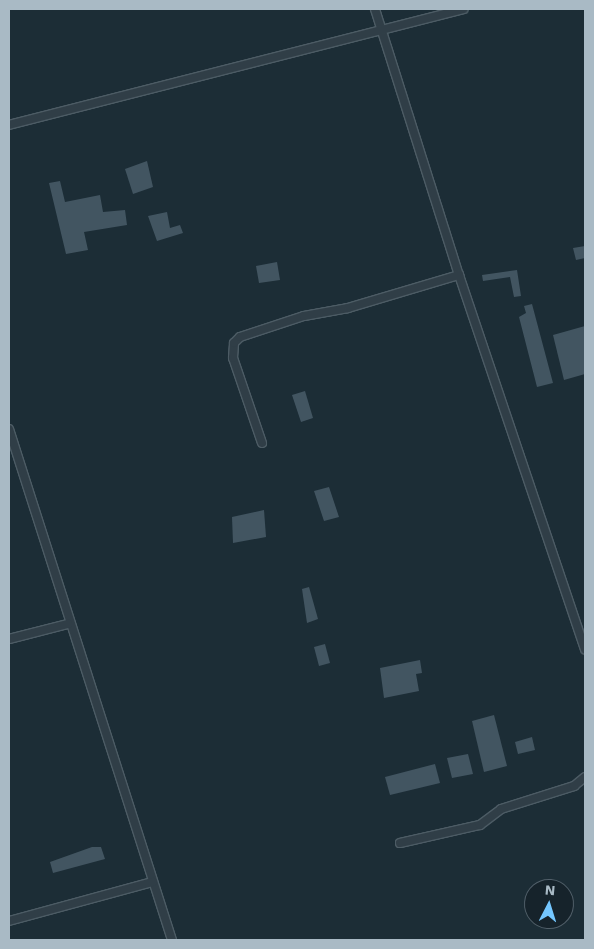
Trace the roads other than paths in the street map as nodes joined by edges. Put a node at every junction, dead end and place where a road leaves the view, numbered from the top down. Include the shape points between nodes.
1 (375, 9) edge
2 (463, 9) edge
3 (382, 30) junction
4 (9, 125) edge
5 (459, 274) junction
6 (9, 429) edge
7 (262, 443) dead end
8 (68, 624) junction
9 (9, 639) edge
10 (585, 648) edge
11 (585, 777) edge
12 (400, 843) dead end
13 (153, 882) junction
14 (9, 921) edge
15 (172, 940) edge

1 - 3 street
2 - 3 street
3 - 4 street
3 - 5 street
5 - 7 street via 240,337 234,344 232,358
5 - 10 street
6 - 8 street
8 - 9 street
8 - 13 street
11 - 12 street via 574,786 501,809 480,825
13 - 14 street
13 - 15 street

